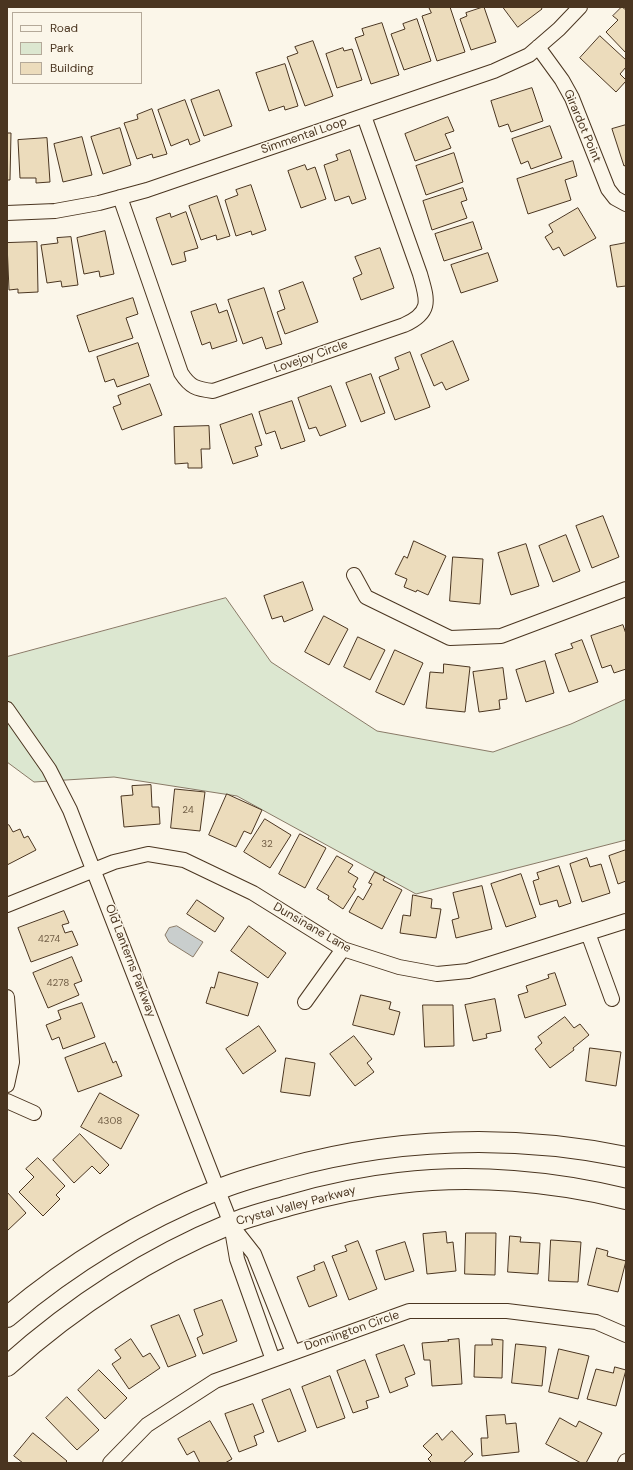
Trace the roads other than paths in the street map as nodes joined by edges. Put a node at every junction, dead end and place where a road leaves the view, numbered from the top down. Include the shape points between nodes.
1 (580, 7) edge
2 (538, 47) junction
3 (364, 116) junction
4 (120, 197) junction
5 (626, 204) edge
6 (7, 213) edge
7 (354, 575) dead end
8 (626, 589) edge
9 (7, 709) edge
10 (94, 870) junction
11 (7, 905) edge
12 (626, 921) edge
13 (588, 933) junction
14 (343, 948) junction
15 (7, 997) edge
16 (612, 999) dead end
17 (306, 1002) dead end
18 (7, 1085) edge
19 (7, 1101) edge
20 (34, 1114) dead end
21 (626, 1157) edge
22 (218, 1190) junction
23 (626, 1199) edge
24 (231, 1224) junction
25 (7, 1317) edge
26 (626, 1335) edge
27 (293, 1352) junction
28 (273, 1360) junction
29 (7, 1366) edge
30 (110, 1463) edge

1 - 2 street, Simmental Loop
2 - 3 street, Simmental Loop via 529,55 494,71
2 - 5 street, Girardot Point via 572,98 608,189 615,198
3 - 4 street, Simmental Loop
3 - 4 street, Lovejoy Circle via 420,274 426,297 424,310 415,320 404,325 213,391 200,390 188,383 181,373
4 - 6 street, Simmental Loop via 99,204
7 - 8 street via 366,597 450,638 501,636
9 - 10 street, Old Lanterns Parkway via 49,769 70,810
10 - 11 street, Dunsinane Lane
10 - 14 street, Dunsinane Lane via 148,854 184,860 253,893
10 - 22 street, Old Lanterns Parkway
12 - 13 street, Dunsinane Lane
13 - 14 street, Dunsinane Lane via 468,971 437,974 399,967
13 - 16 street
14 - 17 street
15 - 18 street via 12,1062
19 - 20 street
21 - 22 main road via 562,1147 488,1143 396,1146 354,1152 296,1166
22 - 24 street, Old Lanterns Parkway
22 - 25 main road via 128,1232 85,1258
23 - 24 main road, Crystal Valley Parkway via 528,1182 400,1182 318,1197
24 - 27 street, Old Lanterns Parkway via 254,1254
24 - 28 street, Old Lanterns Parkway via 237,1259
24 - 29 main road, Crystal Valley Parkway via 146,1264 105,1289 65,1317
26 - 27 street, Donnington Circle via 596,1322 515,1312 410,1310
27 - 28 street, Donnington Circle
28 - 30 street, Donnington Circle via 215,1381 147,1425

